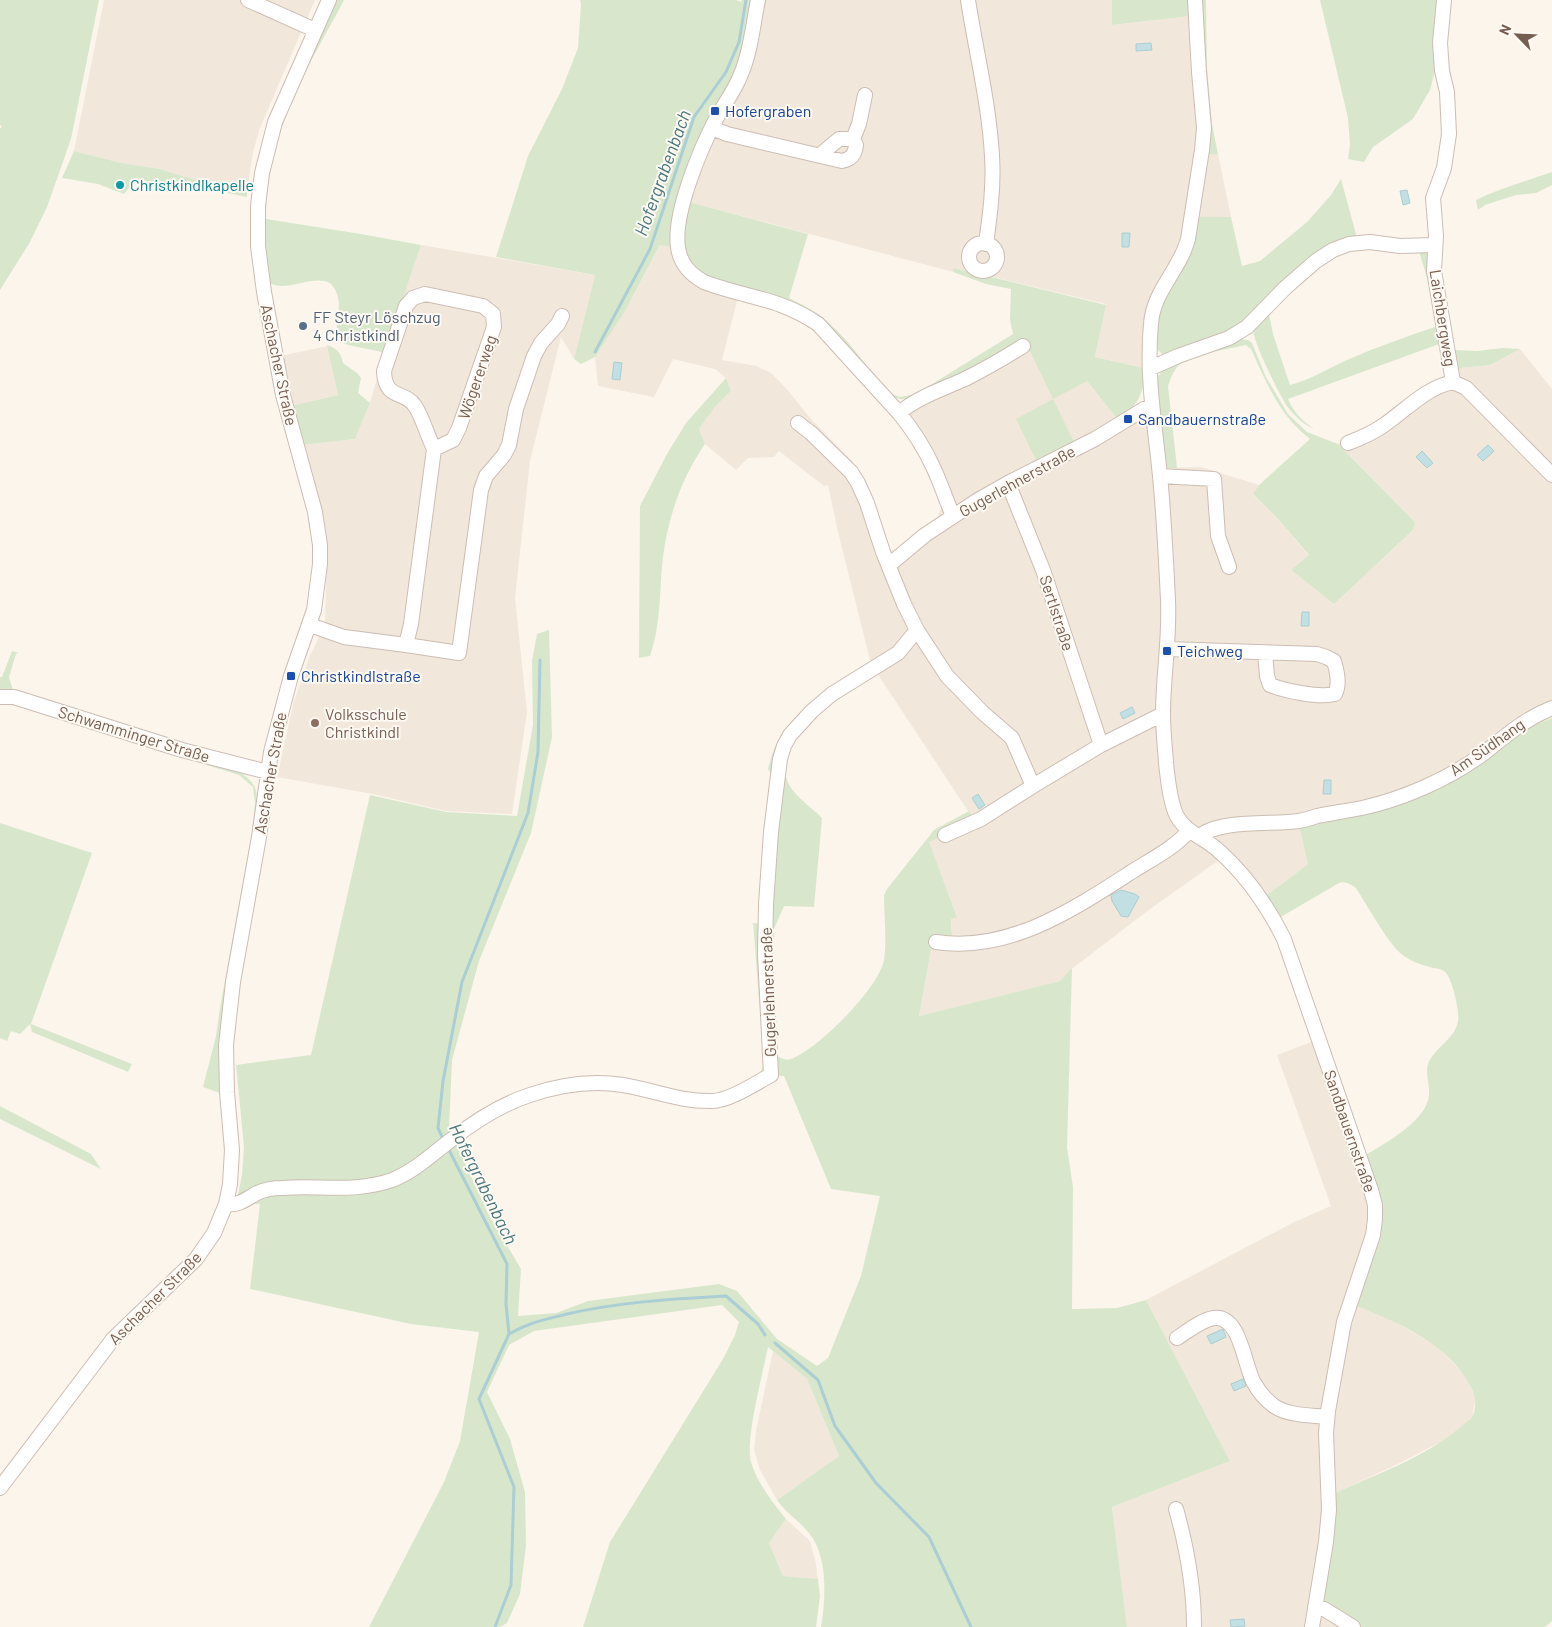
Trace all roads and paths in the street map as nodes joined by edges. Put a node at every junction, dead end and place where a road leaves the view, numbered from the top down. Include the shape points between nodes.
1 (248, 0) edge
2 (329, 0) edge
3 (758, 0) edge
4 (968, 0) edge
5 (1196, 0) edge
6 (1444, 0) edge
7 (315, 30) junction
8 (865, 95) dead end
9 (712, 128) junction
10 (853, 139) junction
11 (820, 155) junction
12 (986, 244) dead end
13 (1435, 245) junction
14 (562, 316) dead end
15 (1023, 346) dead end
16 (1150, 368) junction
17 (1453, 382) junction
18 (1152, 408) junction
19 (899, 413) junction
20 (798, 423) dead end
21 (1348, 443) dead end
22 (434, 449) junction
23 (1552, 474) edge
24 (1160, 476) junction
25 (1008, 482) junction
26 (954, 516) junction
27 (890, 565) junction
28 (1229, 567) dead end
29 (310, 626) junction
30 (917, 630) junction
31 (406, 646) junction
32 (1167, 649) junction
33 (1265, 653) junction
34 (0, 690) edge
35 (7, 697) edge
36 (1552, 708) edge
37 (1163, 714) junction
38 (1101, 745) junction
39 (268, 772) junction
40 (1032, 786) junction
41 (1194, 834) junction
42 (945, 835) dead end
43 (936, 942) dead end
44 (226, 1204) junction
45 (1177, 1338) dead end
46 (1327, 1417) junction
47 (0, 1488) edge
48 (1176, 1509) dead end
49 (1315, 1607) junction
50 (1194, 1627) edge
51 (1312, 1627) edge
52 (1353, 1627) edge

1 - 7 street
2 - 7 street, Aschacher Straße
3 - 9 street via 744,66
4 - 12 street via 986,101 992,157
5 - 16 street, Sandbauernstraße via 1204,128 1202,150 1185,253 1153,310
6 - 13 street, Laichbergweg via 1440,43 1442,71 1448,92 1449,134 1444,168 1434,198
7 - 29 street, Aschacher Straße via 285,97 268,146 258,215 258,246 279,373 318,529 319,574
8 - 10 street
9 - 11 street
9 - 19 street via 681,211 678,248 687,269 704,282 767,299 802,313 818,324
10 - 11 street via 839,139
10 - 11 street via 856,150 848,160
13 - 16 street via 1400,246 1370,242 1349,244 1334,250 1316,261 1247,327 1230,338
13 - 17 street, Laichbergweg via 1434,272
14 - 31 street via 534,356 516,409 509,444 486,476 481,490 459,653
15 - 19 street via 910,404
16 - 18 street, Sandbauernstraße
17 - 21 street via 1423,394 1384,426
17 - 23 street, Laichbergweg via 1466,388
18 - 24 street, Sandbauernstraße
18 - 25 street, Gugerlehnerstraße
19 - 26 street via 924,448
20 - 27 street via 851,472
22 - 22 street, Wögererweg via 453,440 459,428 494,326 493,314 483,306 425,294 413,298 406,306 384,371 384,382 390,390 416,406
22 - 31 street
24 - 28 street via 1214,479 1218,536
24 - 32 street, Sandbauernstraße via 1168,603
25 - 26 street, Gugerlehnerstraße
25 - 38 street, Sertlstraße via 1043,570
26 - 27 street, Gugerlehnerstraße via 916,541
27 - 30 street
29 - 31 street via 344,637
29 - 39 street, Aschacher Straße via 286,692
30 - 40 street via 947,676 1012,738
30 - 44 street, Gugerlehnerstraße via 898,653 812,710 790,735 782,752 773,809 766,904 771,1075 743,1091 714,1101 670,1098 623,1085 591,1083 561,1086 500,1108 452,1139 420,1165 390,1180 349,1188 268,1190 239,1204
32 - 33 street
32 - 37 street, Sandbauernstraße
33 - 33 street via 1326,656 1334,661 1338,689 1335,694 1326,696 1270,685
34 - 35 street
35 - 39 street, Schwamminger Straße via 182,750
36 - 41 street, Am Südhang via 1513,729 1454,772 1409,793 1365,807 1300,821 1252,823
37 - 38 street
37 - 41 street, Sandbauernstraße via 1168,786 1181,823
38 - 40 street
39 - 44 street, Aschacher Straße via 227,1026 227,1092 232,1150
40 - 42 street via 981,819
41 - 43 street via 1041,925 983,942 955,945
41 - 46 street, Sandbauernstraße via 1219,851 1240,874 1273,917 1284,939 1375,1205 1373,1235 1344,1322
44 - 47 street, Aschacher Straße via 214,1233 196,1259 112,1339
45 - 46 street via 1204,1321 1216,1318 1227,1321 1235,1330 1254,1382 1266,1400 1289,1413
46 - 49 street, Sandbauernstraße via 1329,1510
48 - 50 street via 1190,1572
49 - 51 street, Sandbauernstraße
49 - 52 street

